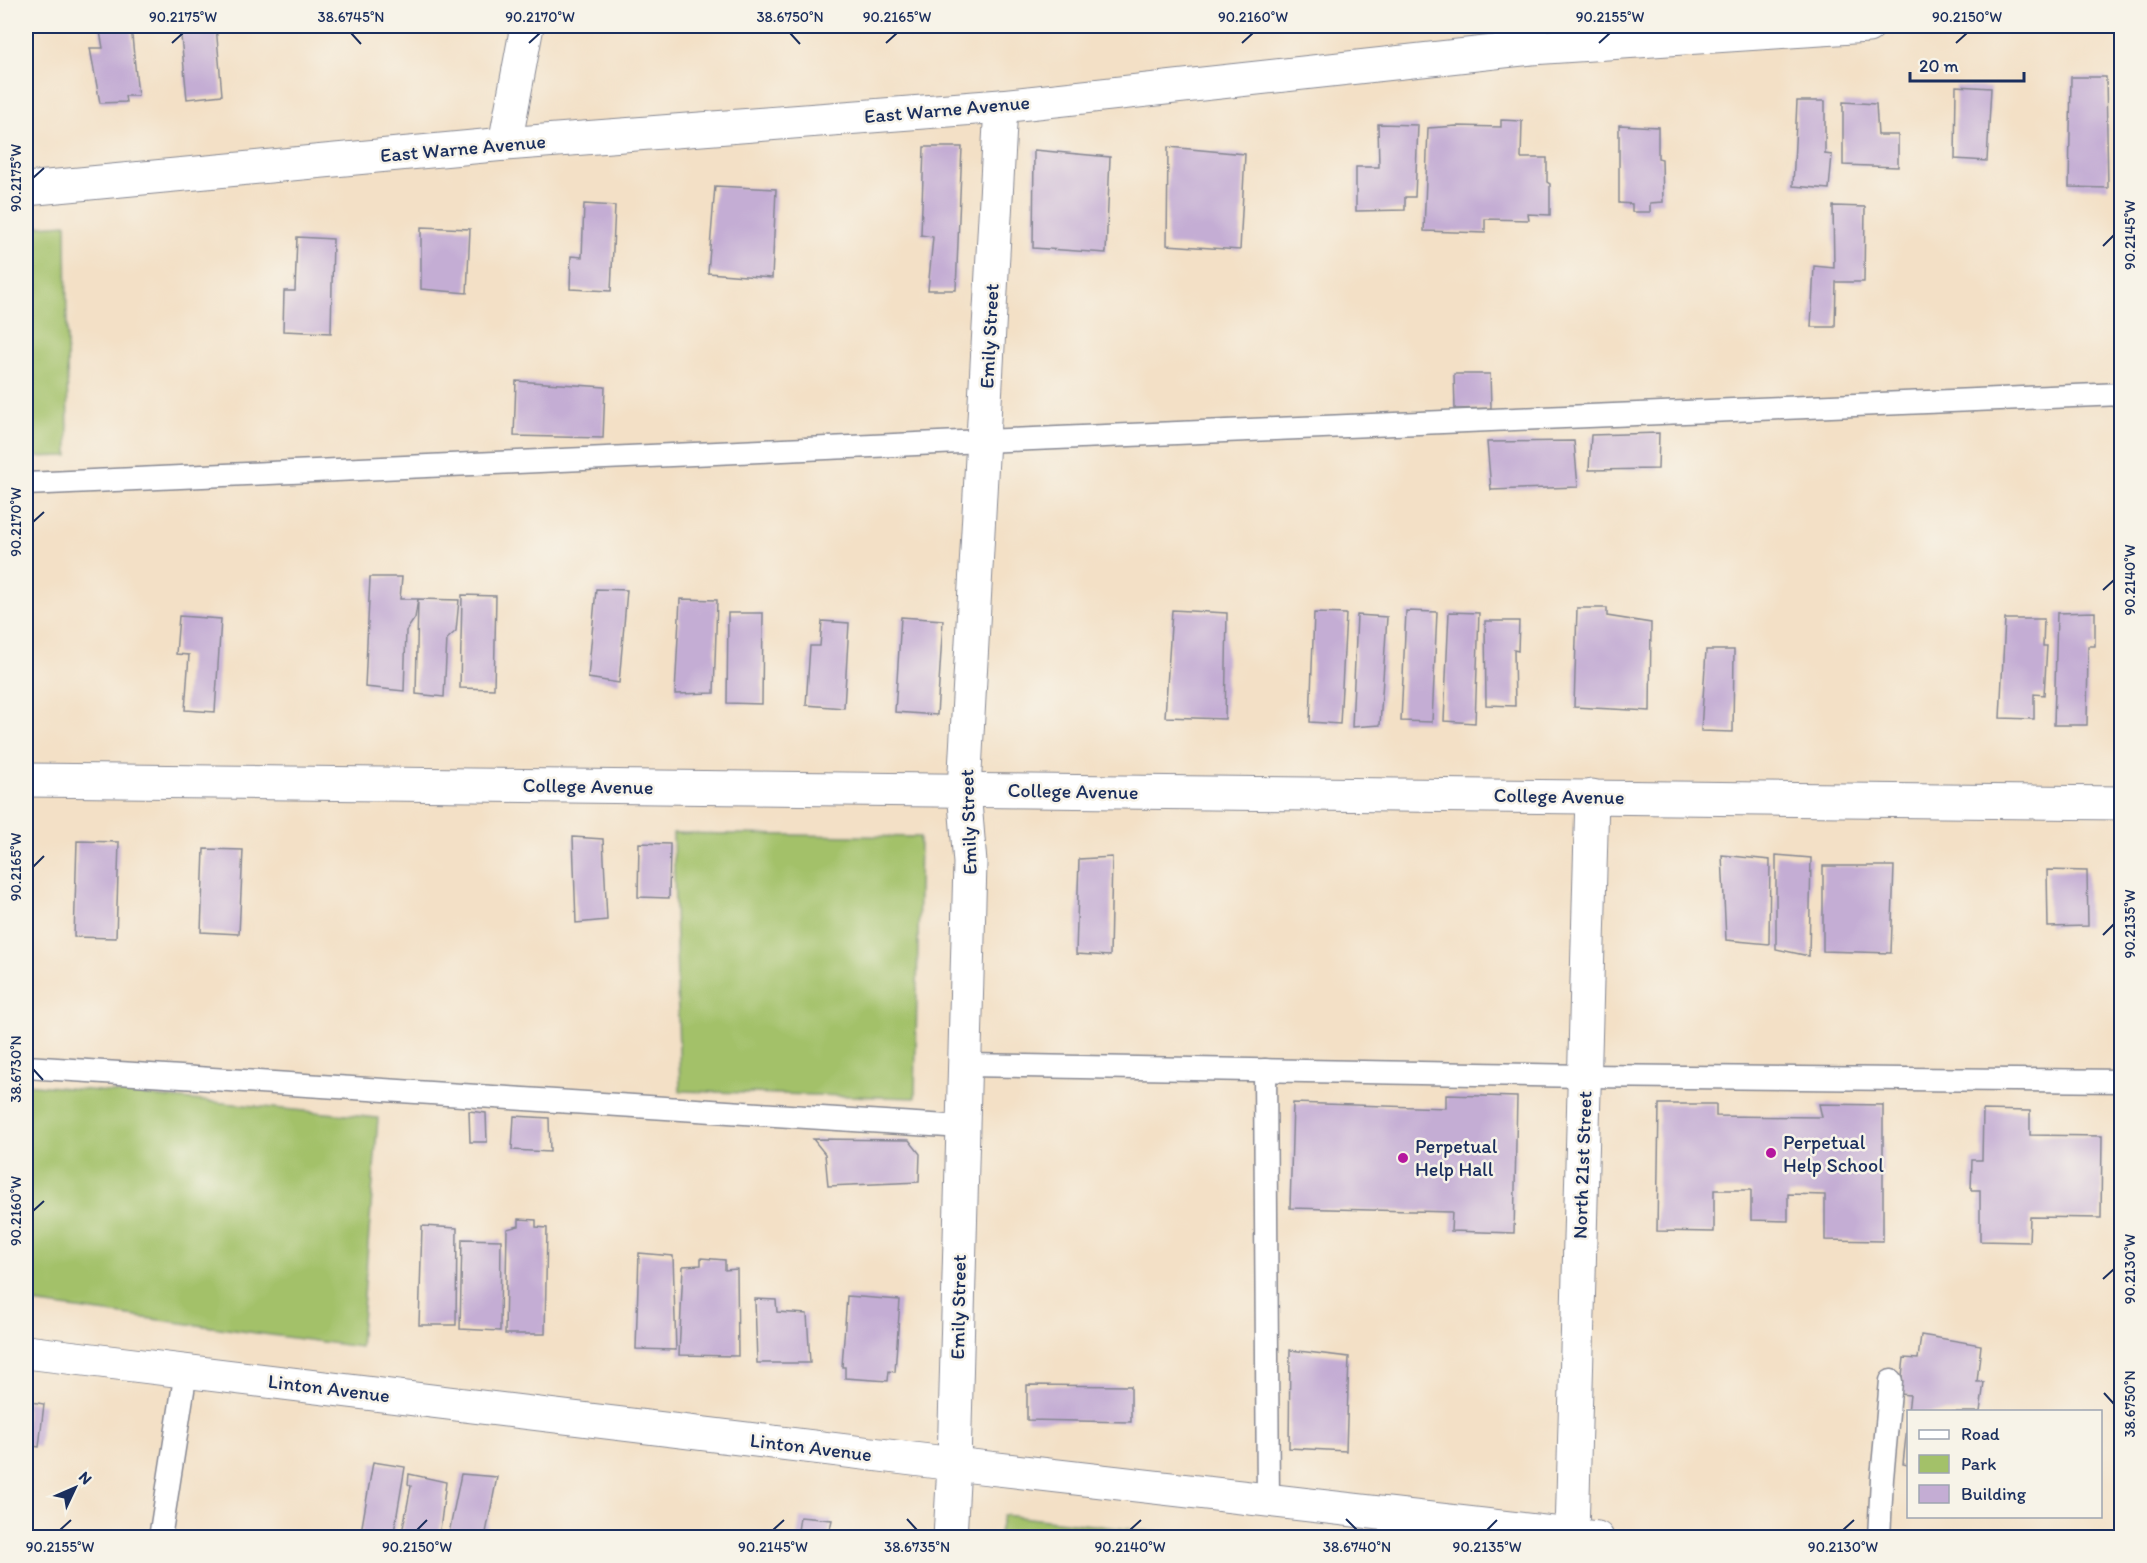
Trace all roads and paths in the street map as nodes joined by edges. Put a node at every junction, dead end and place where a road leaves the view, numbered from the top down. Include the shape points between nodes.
1 (527, 26) edge
2 (1868, 26) edge
3 (1534, 37) edge
4 (1001, 106) junction
5 (505, 144) junction
6 (26, 189) edge
7 (2121, 394) edge
8 (983, 441) junction
9 (26, 484) edge
10 (26, 780) edge
11 (964, 790) junction
12 (1592, 796) junction
13 (2121, 803) edge
14 (965, 1065) junction
15 (26, 1067) edge
16 (1265, 1070) junction
17 (1585, 1076) junction
18 (2121, 1081) edge
19 (963, 1127) junction
20 (26, 1352) edge
21 (186, 1371) junction
22 (1891, 1381) dead end
23 (954, 1464) junction
24 (1268, 1500) junction
25 (1585, 1536) edge
26 (160, 1538) edge
27 (950, 1538) edge
28 (1879, 1538) edge

1 - 5 street
2 - 3 street, East Warne Avenue
3 - 4 street, East Warne Avenue
4 - 5 street, East Warne Avenue
4 - 8 street, Emily Street
5 - 6 street, East Warne Avenue
7 - 8 lane
8 - 9 lane
8 - 11 street, Emily Street
10 - 11 street, College Avenue
11 - 12 street, College Avenue
11 - 14 street, Emily Street via 970,864
12 - 13 street, College Avenue
12 - 17 street, North 21st Street
14 - 16 lane
14 - 19 street, Emily Street
15 - 19 lane
16 - 17 lane
16 - 24 lane
17 - 18 lane
17 - 25 street, North 21st Street
19 - 23 street, Emily Street
20 - 21 street, Linton Avenue
21 - 23 street, Linton Avenue
21 - 26 lane
22 - 28 lane
23 - 24 street, Linton Avenue
23 - 27 street, Emily Street
24 - 25 street, Linton Avenue

